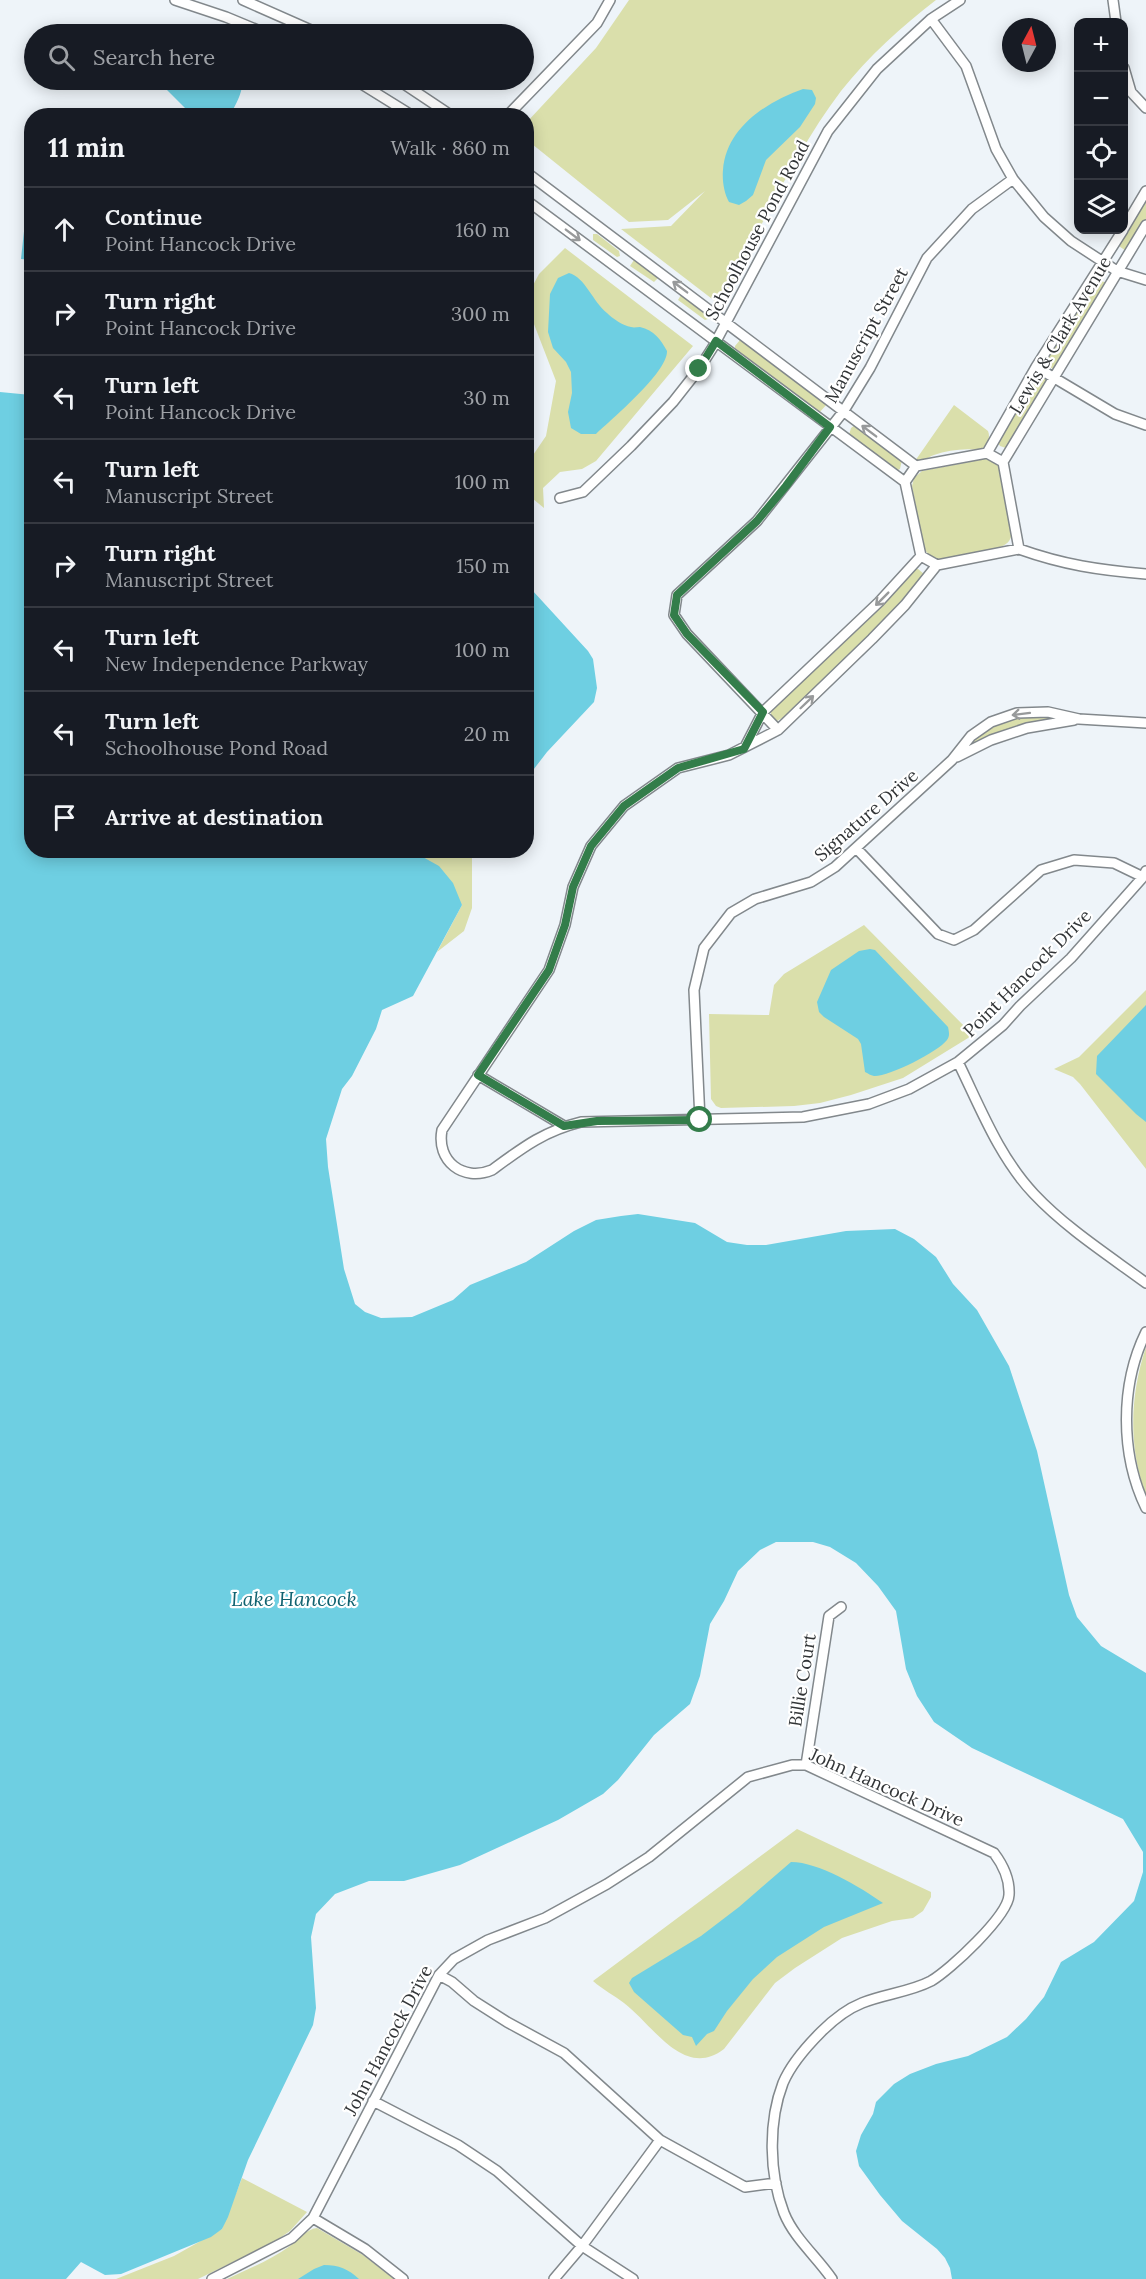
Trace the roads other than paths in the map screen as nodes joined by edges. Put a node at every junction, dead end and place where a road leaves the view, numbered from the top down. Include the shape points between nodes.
1 (175, 0) edge
2 (243, 0) edge
3 (610, 0) edge
4 (960, 0) edge
5 (1113, 0) edge
6 (1115, 18) edge
7 (931, 19) junction
8 (243, 24) edge
9 (297, 24) edge
10 (1125, 72) edge
11 (534, 88) edge
12 (372, 90) edge
13 (413, 90) edge
14 (532, 90) edge
15 (400, 108) edge
16 (440, 108) edge
17 (515, 108) edge
18 (1146, 108) edge
19 (534, 178) edge
20 (1013, 179) junction
21 (1146, 191) edge
22 (534, 206) edge
23 (1128, 221) edge
24 (1146, 225) edge
25 (1120, 234) edge
26 (1103, 262) junction
27 (1117, 271) junction
28 (1146, 280) edge
29 (726, 323) junction
30 (716, 341) junction
31 (1036, 367) junction
32 (1053, 378) junction
33 (843, 412) junction
34 (1146, 425) edge
35 (830, 427) junction
36 (987, 453) junction
37 (1003, 462) junction
38 (916, 466) junction
39 (905, 482) junction
40 (560, 498) dead end
41 (1019, 549) junction
42 (921, 556) junction
43 (937, 566) junction
44 (1146, 574) edge
45 (763, 712) junction
46 (1079, 719) junction
47 (1146, 723) edge
48 (778, 730) junction
49 (744, 749) junction
50 (952, 760) junction
51 (856, 848) junction
52 (1145, 874) edge
53 (958, 1062) junction
54 (478, 1075) junction
55 (700, 1120) junction
56 (564, 1126) junction
57 (1146, 1282) edge
58 (1146, 1332) edge
59 (1146, 1508) edge
60 (841, 1607) dead end
61 (806, 1765) junction
62 (439, 1975) junction
63 (373, 2101) junction
64 (660, 2140) junction
65 (776, 2183) junction
66 (313, 2218) junction
67 (582, 2246) junction
68 (212, 2279) edge
69 (403, 2279) edge
70 (554, 2279) edge
71 (633, 2279) edge
72 (832, 2279) edge

1 - 8 street
2 - 9 street
3 - 11 street via 597,23
4 - 7 street, Schoolhouse Pond Road
5 - 6 street
7 - 20 street via 966,66 996,149
7 - 29 street, Schoolhouse Pond Road via 878,69 828,131
10 - 18 street via 1131,92
12 - 15 street
13 - 16 street
14 - 17 street
29 -> 19 street
20 - 26 street via 1044,217
20 - 33 street, Manuscript Street via 972,209 927,258
21 - 23 street, Lewis & Clark Avenue
22 -> 30 street
24 - 27 street, Lewis & Clark Avenue
25 - 26 street, Lewis & Clark Avenue
26 - 27 street
26 - 31 street, Lewis & Clark Avenue
27 - 28 street
27 - 32 street, Lewis & Clark Avenue
29 - 30 street, Schoolhouse Pond Road
29 - 33 street
30 - 35 street
30 - 40 street, Schoolhouse Pond Road via 673,402 631,446 584,492
31 - 32 street
31 - 36 street, Lewis & Clark Avenue
32 - 34 street via 1115,414
32 - 37 street, Lewis & Clark Avenue
33 - 35 street, Manuscript Street
38 -> 33 street
35 - 39 street
35 - 45 street, Manuscript Street via 757,521 677,595 674,615 687,634
36 - 37 street
36 - 38 street
37 - 41 street
38 - 39 street
39 - 42 street
41 - 43 street
41 - 44 street via 1093,570
42 - 43 street
42 -> 45 street via 879,602
48 -> 43 street, Point Hancock Drive via 905,605
45 - 48 street, Manuscript Street
45 - 49 street
46 - 47 street, Signature Drive
46 - 50 street, Signature Drive via 1027,728 991,740
46 -> 50 street, Signature Drive via 1048,712 1017,713 991,722 971,736
48 - 49 street, Point Hancock Drive
49 - 54 street, Point Hancock Drive via 678,768 617,814 591,846 582,866 549,970
50 - 51 street, Signature Drive
51 - 52 street via 938,934 954,940 974,930 1041,870 1074,860 1114,863
51 - 55 street, Signature Drive via 811,882 755,899 731,913 704,948 694,990
52 - 53 street, Point Hancock Drive via 1071,958 1003,1025
53 - 55 street, Point Hancock Drive via 909,1089 849,1110 803,1117
53 - 57 street via 996,1142 1033,1193 1074,1230
54 - 56 street
54 - 56 street, Point Hancock Drive via 442,1130 443,1153 453,1167 470,1174 485,1173 538,1137
55 - 56 street, Point Hancock Drive via 597,1121
58 - 59 street via 1133,1365 1127,1422 1133,1476
60 - 61 street, Billie Court via 829,1616
61 - 62 street, John Hancock Drive via 792,1764 748,1777 649,1857 607,1884 545,1918 488,1940 454,1959
61 - 65 street, John Hancock Drive via 994,1853 1003,1864 1009,1897 1002,1912 954,1965 930,1982 860,2004 831,2023 806,2047 784,2081 777,2105 773,2144
62 - 63 street, John Hancock Drive
62 - 64 street via 474,2001 564,2053
63 - 66 street, John Hancock Drive
63 - 67 street via 458,2145 497,2171
64 - 65 street via 745,2187
64 - 67 street
65 - 72 street, John Hancock Drive via 784,2214
66 - 68 street, John Hancock Drive via 292,2238
66 - 69 street via 365,2249
67 - 70 street
67 - 71 street

